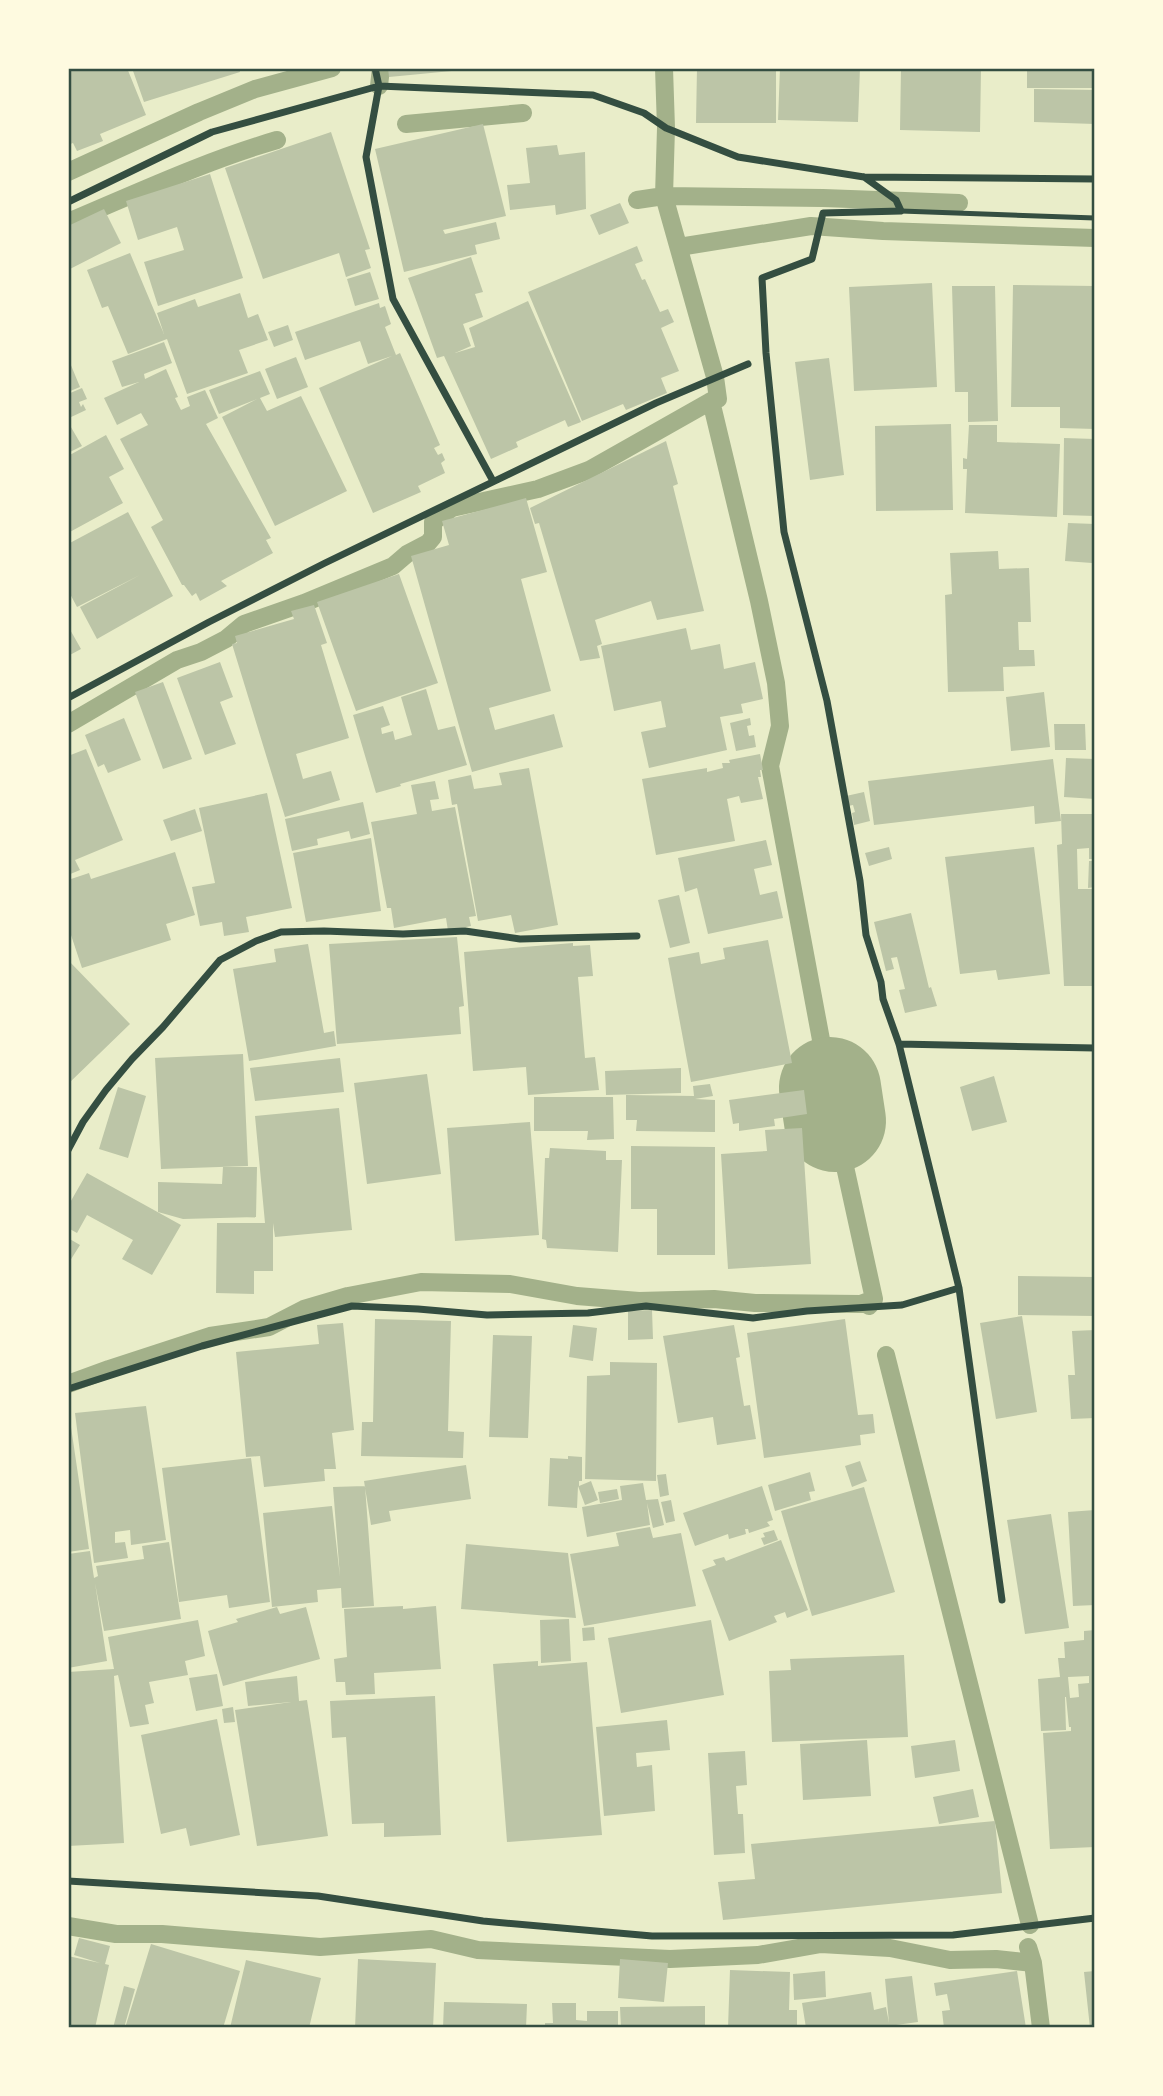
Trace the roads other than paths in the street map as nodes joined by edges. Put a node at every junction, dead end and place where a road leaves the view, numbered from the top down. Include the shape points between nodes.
1 (375, 68) edge
2 (379, 86) junction
3 (864, 177) junction
4 (1095, 179) edge
5 (68, 202) edge
6 (901, 211) junction
7 (1095, 218) edge
8 (748, 364) dead end
9 (493, 481) junction
10 (68, 698) edge
11 (637, 936) dead end
12 (899, 1044) junction
13 (1095, 1048) edge
14 (68, 1150) edge
15 (959, 1288) junction
16 (68, 1389) edge
17 (1002, 1600) dead end
18 (68, 1881) edge
19 (1095, 1918) edge

1 - 2 street
2 - 3 street via 593,95 644,113 666,128 738,157
2 - 5 street via 212,132
2 - 9 street via 366,157 393,299
3 - 4 street
3 - 6 street via 896,200
6 - 7 lane
6 - 12 street via 823,213 812,259 762,278 784,532 827,701 866,935
8 - 9 street
9 - 10 street via 220,616
11 - 14 street via 520,939 464,932 324,931 281,932 256,941 220,960 115,1080
12 - 13 street
12 - 15 street
15 - 16 street via 902,1305 753,1318 646,1306 588,1313 487,1315 352,1306 202,1346
15 - 17 street
18 - 19 street via 318,1896 483,1921 652,1936 953,1935

